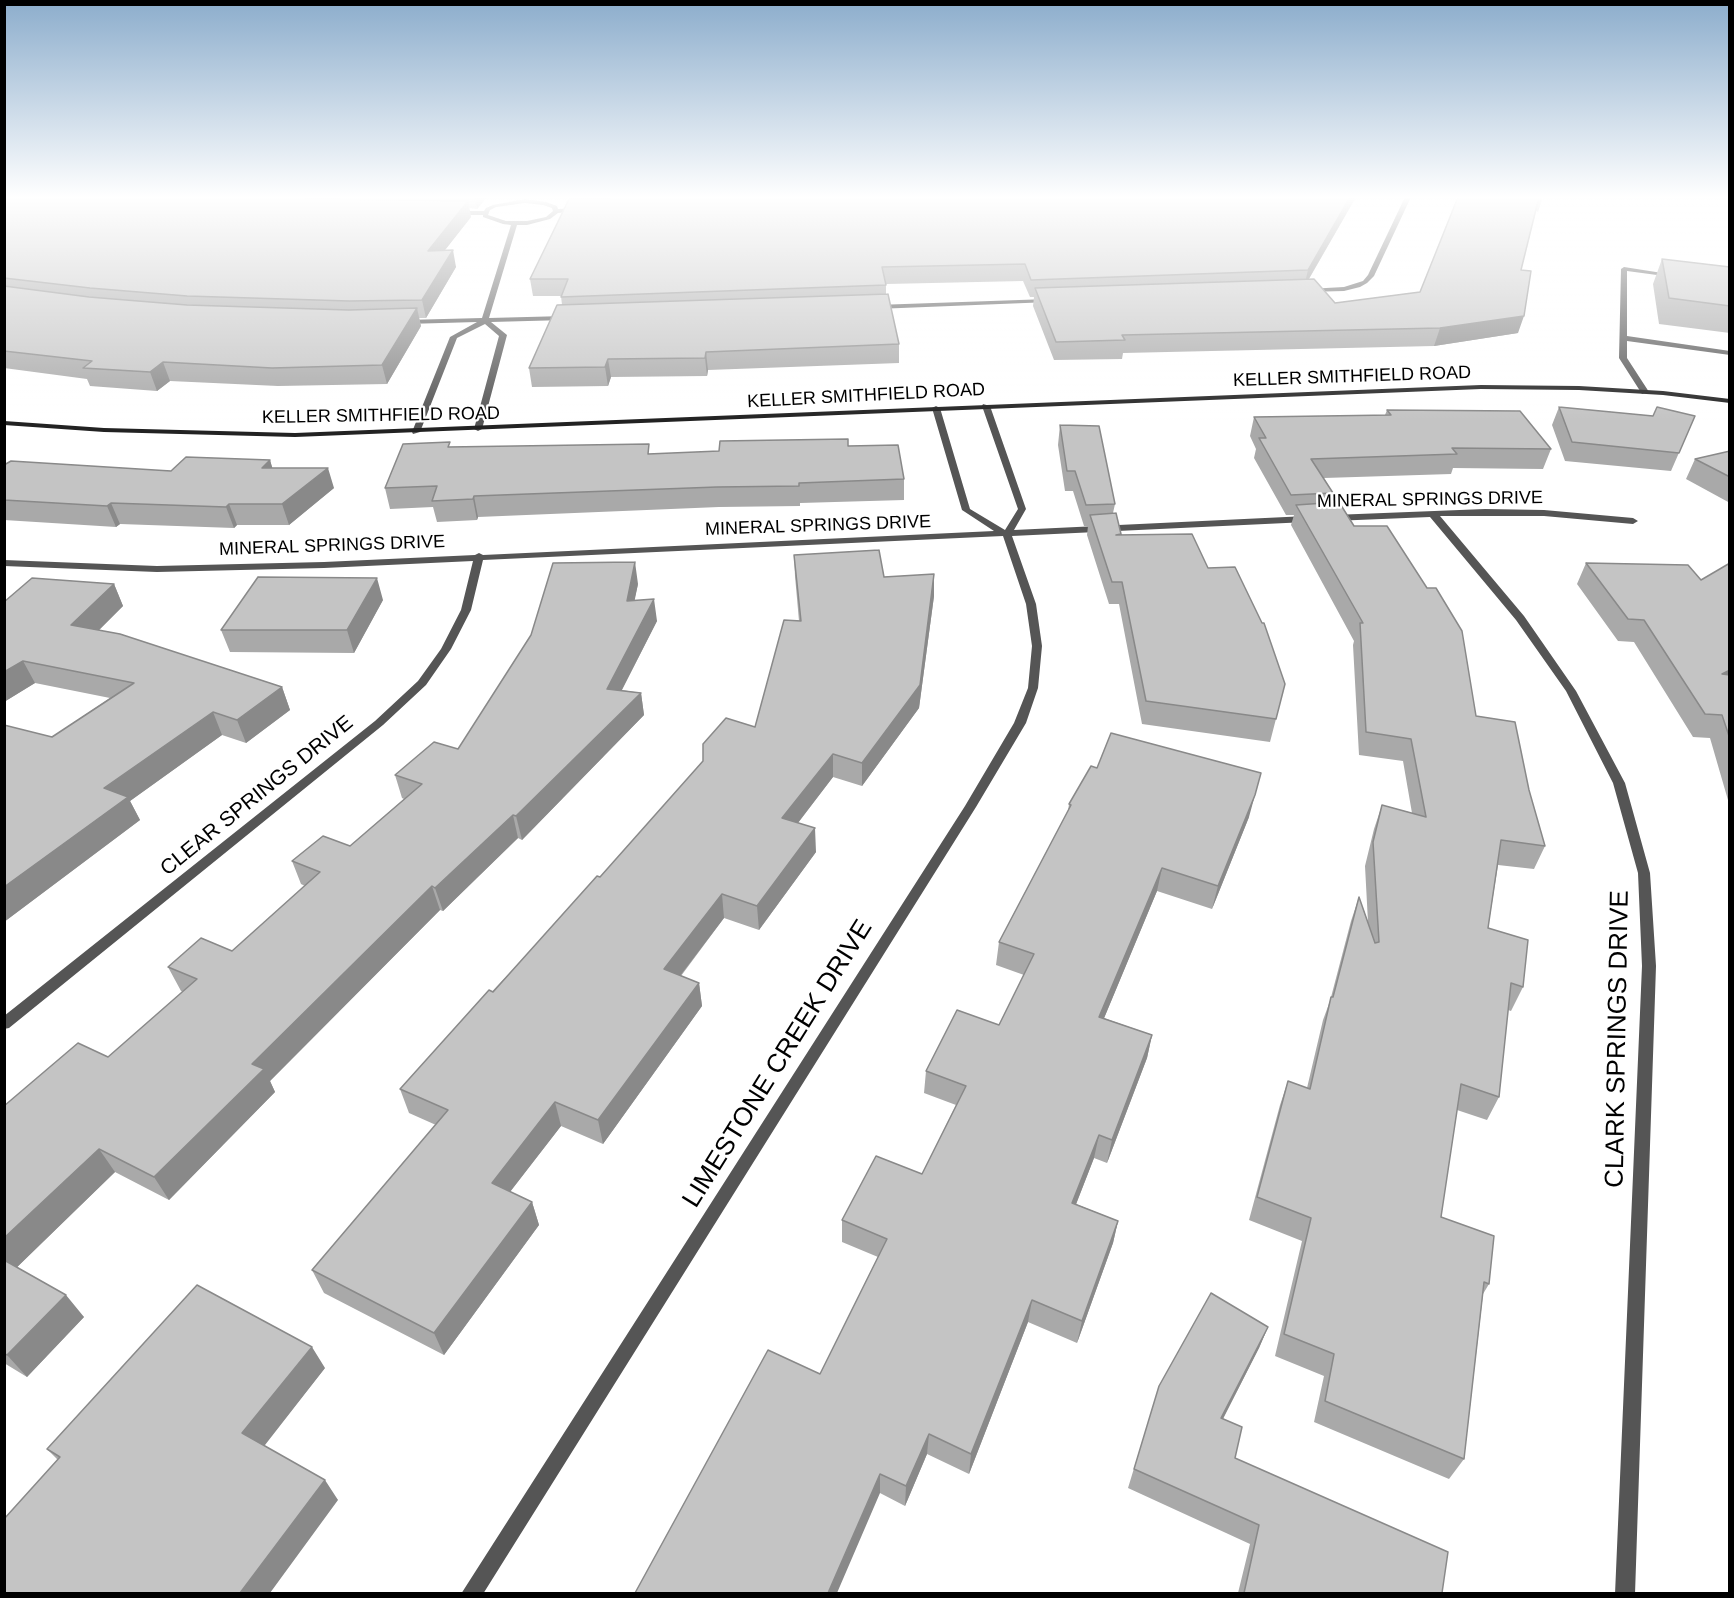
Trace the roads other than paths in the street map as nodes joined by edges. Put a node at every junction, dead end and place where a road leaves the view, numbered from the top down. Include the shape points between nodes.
1 (501, 272) edge
2 (1373, 272) edge
3 (1624, 272) edge
4 (1643, 272) edge
5 (1683, 277) edge
6 (1300, 292) edge
7 (1060, 300) edge
8 (868, 307) edge
9 (569, 318) edge
10 (485, 321) junction
11 (401, 322) edge
12 (1623, 338) junction
13 (1730, 353) edge
14 (1645, 392) junction
15 (1730, 400) edge
16 (986, 406) junction
17 (936, 408) junction
18 (4, 423) edge
19 (478, 429) junction
20 (416, 432) junction
21 (1432, 513) junction
22 (1325, 518) edge
23 (1314, 519) edge
24 (1633, 520) dead end
25 (1007, 535) junction
26 (479, 556) junction
27 (5, 563) edge
28 (4, 1024) edge
29 (471, 1593) edge
30 (1625, 1593) edge

1 - 10 street
2 - 6 street via 1358,286
3 - 12 street
4 - 5 street
7 - 8 street
9 - 10 street
10 - 11 street
10 - 19 street via 503,335
10 - 20 street via 454,337
12 - 13 street
12 - 14 street via 1623,358
14 - 15 main road, KELLER SMITHFIELD ROAD
14 - 16 main road, KELLER SMITHFIELD ROAD via 1481,387
16 - 17 main road, KELLER SMITHFIELD ROAD
16 - 25 street via 1022,509
17 - 19 main road, KELLER SMITHFIELD ROAD
17 - 25 street via 966,510
18 - 20 main road, KELLER SMITHFIELD ROAD via 196,433
19 - 20 main road, KELLER SMITHFIELD ROAD
21 - 22 street, MINERAL SPRINGS DRIVE
21 - 24 street, MINERAL SPRINGS DRIVE via 1544,513
21 - 30 street, CLARK SPRINGS DRIVE via 1520,618 1571,691 1619,783 1644,873 1649,966
23 - 25 street, MINERAL SPRINGS DRIVE
25 - 26 street, MINERAL SPRINGS DRIVE
25 - 29 street, LIMESTONE CREEK DRIVE via 1030,604 1037,646 1033,688 1020,723
26 - 27 street, MINERAL SPRINGS DRIVE via 157,569
26 - 28 street, CLEAR SPRINGS DRIVE via 466,610 446,649 422,683 379,723

